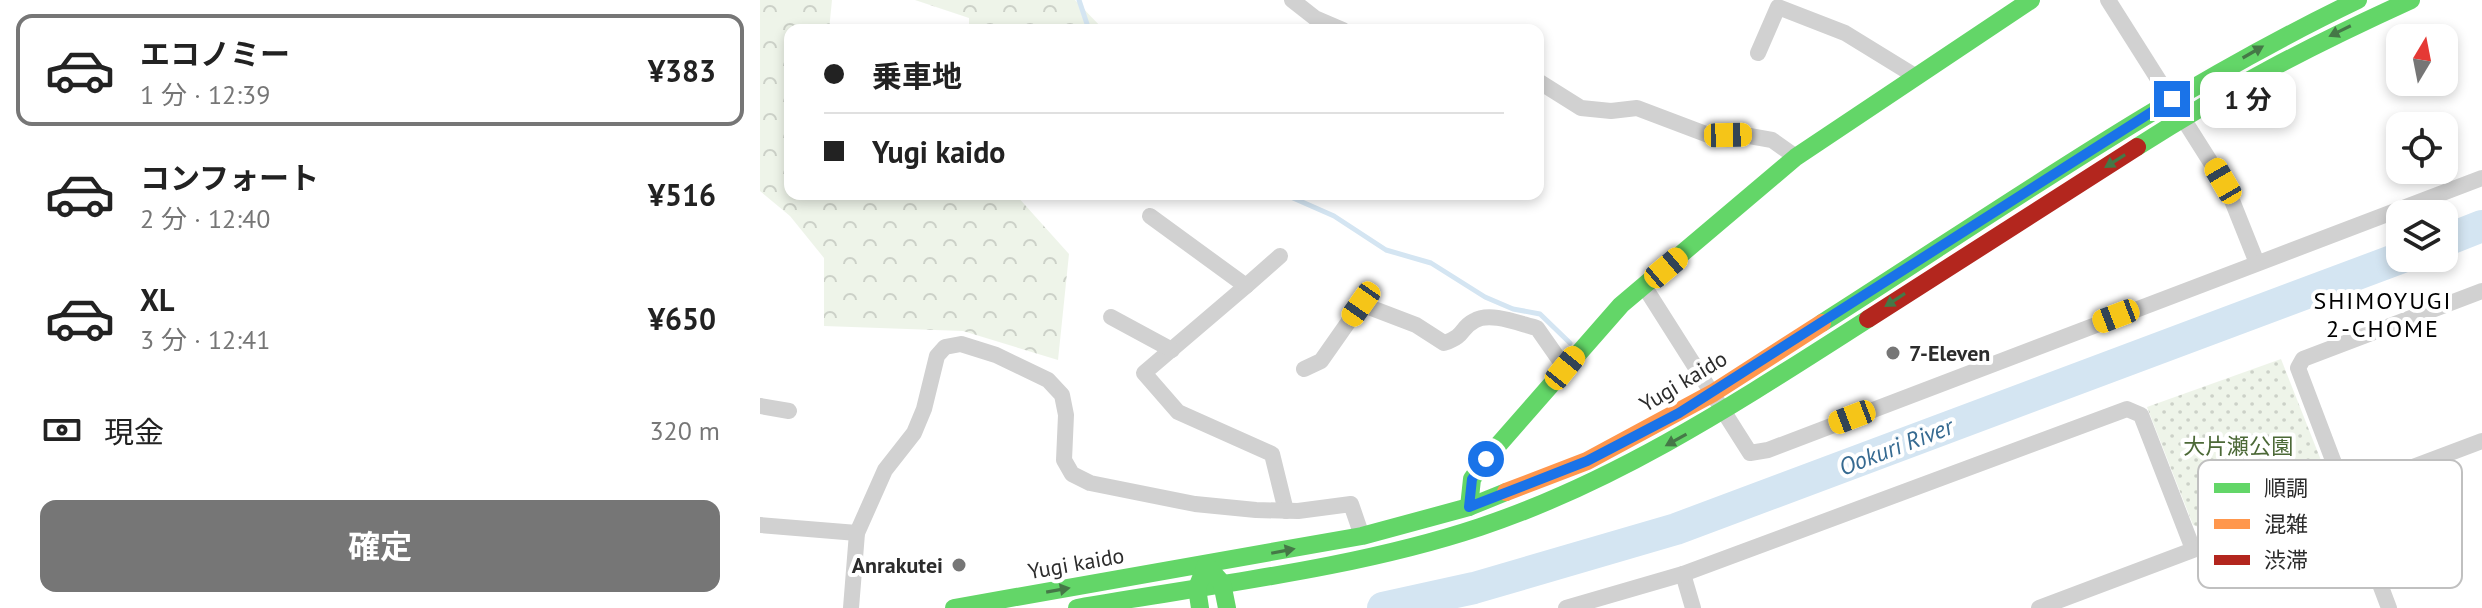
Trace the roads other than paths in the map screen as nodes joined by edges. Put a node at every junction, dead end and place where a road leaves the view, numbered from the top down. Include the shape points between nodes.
1 (1292, 0) edge
2 (2031, 0) edge
3 (2108, 0) edge
4 (2358, 0) edge
5 (2411, 0) edge
6 (1329, 24) edge
7 (1758, 53) dead end
8 (1915, 76) junction
9 (1544, 85) edge
10 (2172, 99) junction
11 (2185, 118) junction
12 (1796, 157) junction
13 (2482, 178) edge
14 (1150, 216) dead end
15 (1280, 256) dead end
16 (2257, 263) junction
17 (1246, 286) junction
18 (1644, 286) junction
19 (2482, 291) edge
20 (1111, 317) dead end
21 (1172, 350) junction
22 (1565, 368) junction
23 (1304, 369) dead end
24 (1713, 393) junction
25 (760, 406) edge
26 (789, 411) dead end
27 (1723, 411) junction
28 (2482, 441) edge
29 (2332, 460) edge
30 (2433, 460) edge
31 (1469, 507) junction
32 (1286, 511) junction
33 (760, 525) edge
34 (857, 533) junction
35 (1362, 536) junction
36 (2198, 547) edge
37 (2193, 549) junction
38 (1206, 565) junction
39 (1683, 574) junction
40 (1222, 583) junction
41 (1197, 588) junction
42 (2381, 588) edge
43 (851, 608) edge
44 (954, 608) edge
45 (1077, 608) edge
46 (1200, 608) edge
47 (1227, 608) edge
48 (1566, 608) edge
49 (1693, 608) edge
50 (2039, 608) edge
51 (2389, 608) edge

1 - 6 street
2 - 8 main road
3 - 10 street
10 -> 4 main road, Yugi kaido via 2274,40
5 -> 11 main road, Yugi kaido via 2263,69
7 - 8 street via 1778,7 1845,33
8 - 12 main road
9 - 12 street via 1581,108 1637,108 1711,136 1772,140
10 - 11 street
10 - 24 main road, Yugi kaido
11 - 16 street via 2227,188
11 -> 27 main road, Yugi kaido
12 - 18 main road
13 - 16 street
14 - 17 street
15 - 17 street
16 - 27 street via 1768,450 1750,453
17 - 21 street
18 - 22 main road
18 - 24 street
19 - 29 street via 2303,359 2298,368
20 - 21 street
21 - 32 street via 1144,373 1178,412 1272,454
22 - 23 street via 1537,328 1486,317 1471,321 1460,338 1444,343 1416,325 1361,304 1321,361
22 - 31 main road via 1472,479
24 - 27 street
24 - 31 main road, Yugi kaido via 1587,461
25 - 26 street
27 -> 40 main road, Yugi kaido via 1598,479 1481,527 1356,561
28 - 30 street
31 - 35 main road, Yugi kaido
32 - 34 street via 1195,504 1090,483 1072,474 1064,460 1062,395 1048,380 961,344 945,347 937,356 914,433 885,470
32 - 35 street via 1351,504
33 - 34 street
34 - 43 street
38 -> 35 main road, Yugi kaido
36 - 37 street
37 - 39 street via 2141,415 2127,409
37 - 50 street
38 - 40 main road
38 - 41 main road
44 -> 38 main road, Yugi kaido
39 - 48 street
39 - 49 street
40 - 41 main road, Yugi kaido
40 - 47 main road
41 - 45 main road, Yugi kaido
41 - 46 main road
42 - 51 street

